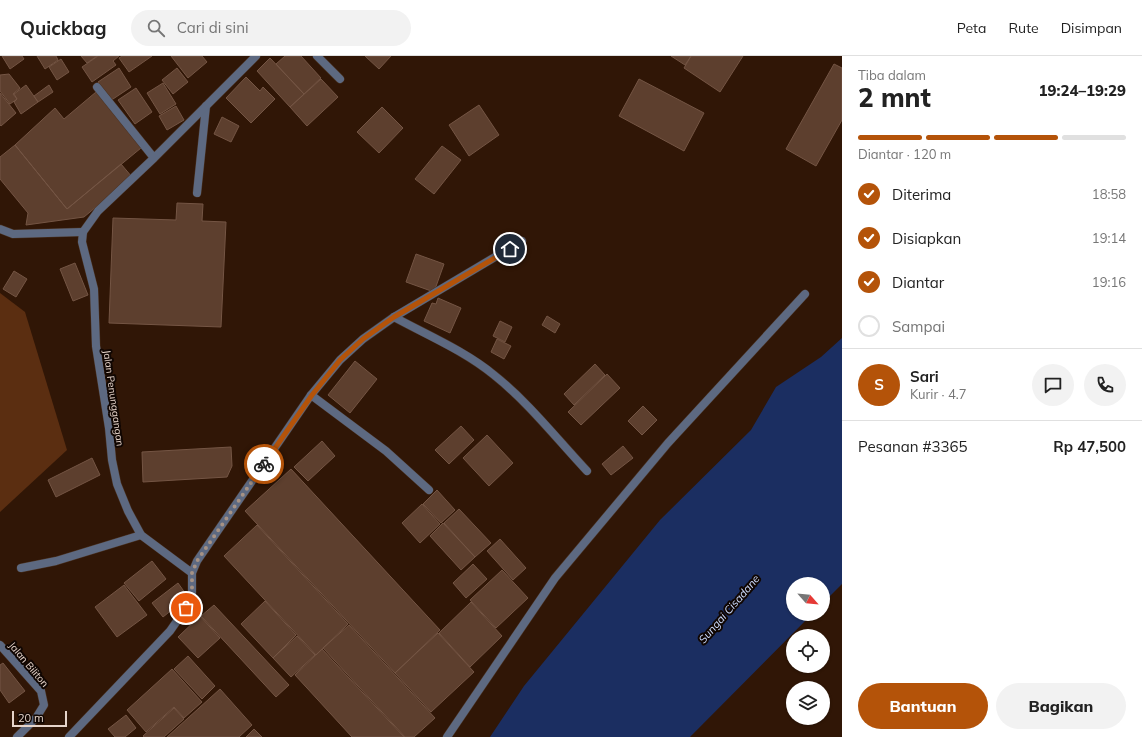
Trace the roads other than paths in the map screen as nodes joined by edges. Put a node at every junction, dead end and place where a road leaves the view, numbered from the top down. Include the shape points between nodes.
1 (256, 56) edge
2 (317, 56) edge
3 (340, 79) dead end
4 (97, 87) dead end
5 (206, 106) junction
6 (154, 158) junction
7 (197, 193) dead end
8 (0, 229) edge
9 (83, 232) junction
10 (522, 241) dead end
11 (805, 294) dead end
12 (394, 317) junction
13 (312, 395) junction
14 (587, 472) dead end
15 (429, 490) dead end
16 (141, 535) junction
17 (21, 568) dead end
18 (192, 573) junction
19 (0, 645) edge
20 (17, 737) edge
21 (69, 737) edge
22 (448, 737) edge

1 - 5 street
2 - 3 street
4 - 6 street
5 - 6 street
5 - 7 street
6 - 9 street via 98,211
8 - 9 street via 13,234
9 - 16 street, Jalan Penunggangan via 84,254 94,289 96,346 112,460 117,484
10 - 12 street
11 - 22 street via 668,443 555,578
12 - 13 street via 363,339 340,360
12 - 14 street via 471,359 493,374
13 - 15 street via 386,451
13 - 18 street via 197,561
16 - 17 street via 56,561
16 - 18 street, Jalan Penunggangan
18 - 21 street via 192,592 186,608 170,631
19 - 20 street, Jalan Biliton via 41,691 44,705 36,718

